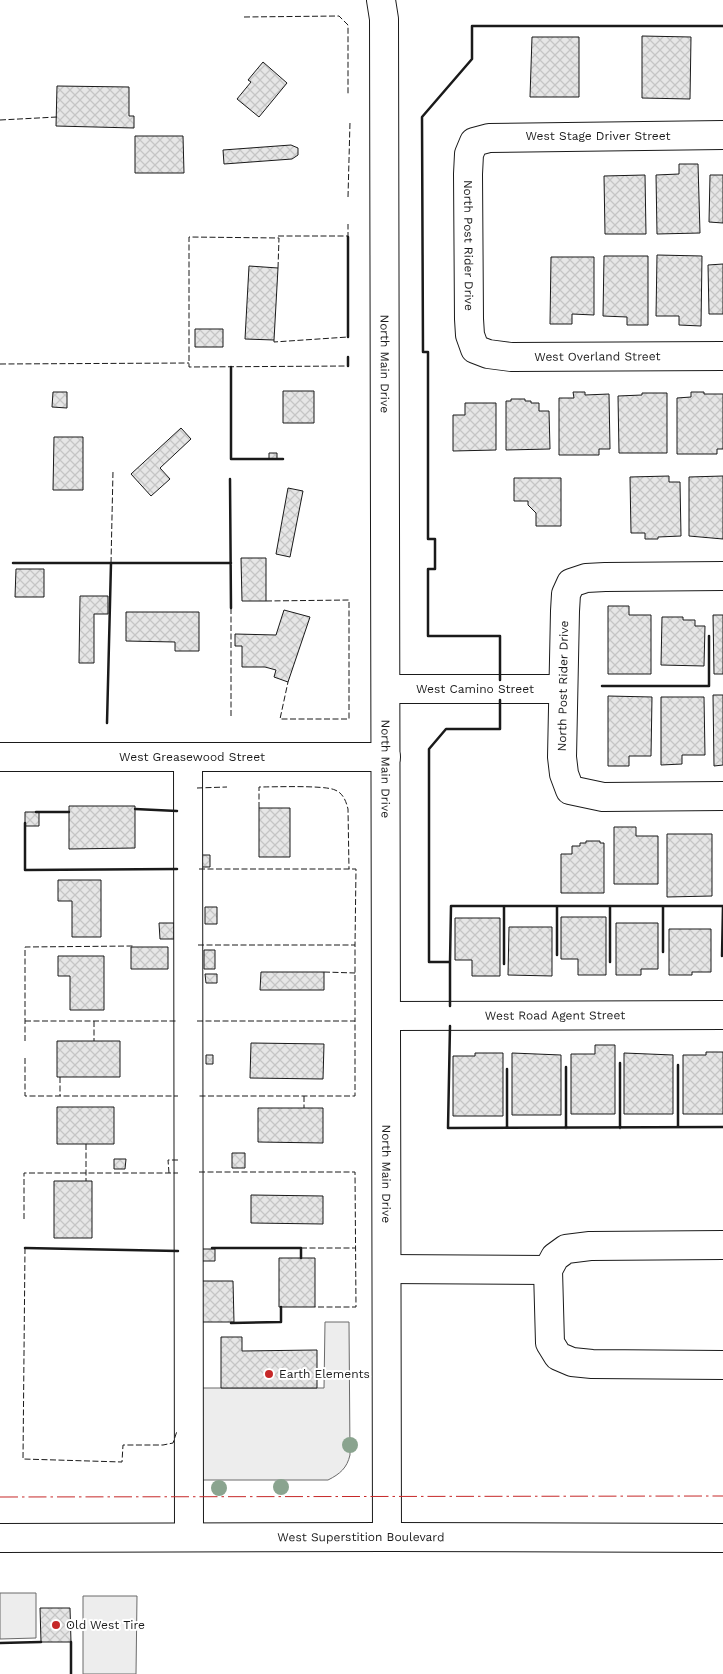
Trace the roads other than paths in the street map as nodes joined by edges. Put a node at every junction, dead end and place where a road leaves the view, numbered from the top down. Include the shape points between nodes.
1 (381, 0) edge
2 (723, 135) edge
3 (474, 142) joint
4 (475, 349) joint
5 (723, 356) edge
6 (723, 576) edge
7 (386, 689) junction
8 (563, 689) junction
9 (0, 756) edge
10 (386, 756) junction
11 (188, 757) junction
12 (723, 796) edge
13 (723, 1015) edge
14 (386, 1016) junction
15 (723, 1246) edge
16 (387, 1269) junction
17 (548, 1270) junction
18 (723, 1365) edge
19 (189, 1537) junction
20 (387, 1537) junction
21 (0, 1538) edge
22 (723, 1538) edge

1 - 7 street, North Main Drive via 384,29
2 - 3 street, West Stage Driver Street via 510,136
3 - 4 street, North Post Rider Drive via 469,154 468,174 469,319
4 - 5 street, West Overland Street via 511,357
6 - 8 street, North Post Rider Drive via 606,577 571,583 566,594
7 - 8 street, West Camino Street
7 - 10 street, North Main Drive
8 - 12 street, North Post Rider Drive via 562,757 570,790 603,797
9 - 11 street, West Greasewood Street
10 - 11 street, West Greasewood Street
10 - 14 street, North Main Drive
11 - 19 street
13 - 14 street, West Road Agent Street
14 - 16 street, North Main Drive
15 - 17 street via 590,1246 566,1249 555,1257
16 - 17 street
16 - 20 street, North Main Drive
17 - 18 street via 550,1343 558,1356 572,1362 592,1364
19 - 20 street, West Superstition Boulevard
19 - 21 street, West Superstition Boulevard
20 - 22 street, West Superstition Boulevard

